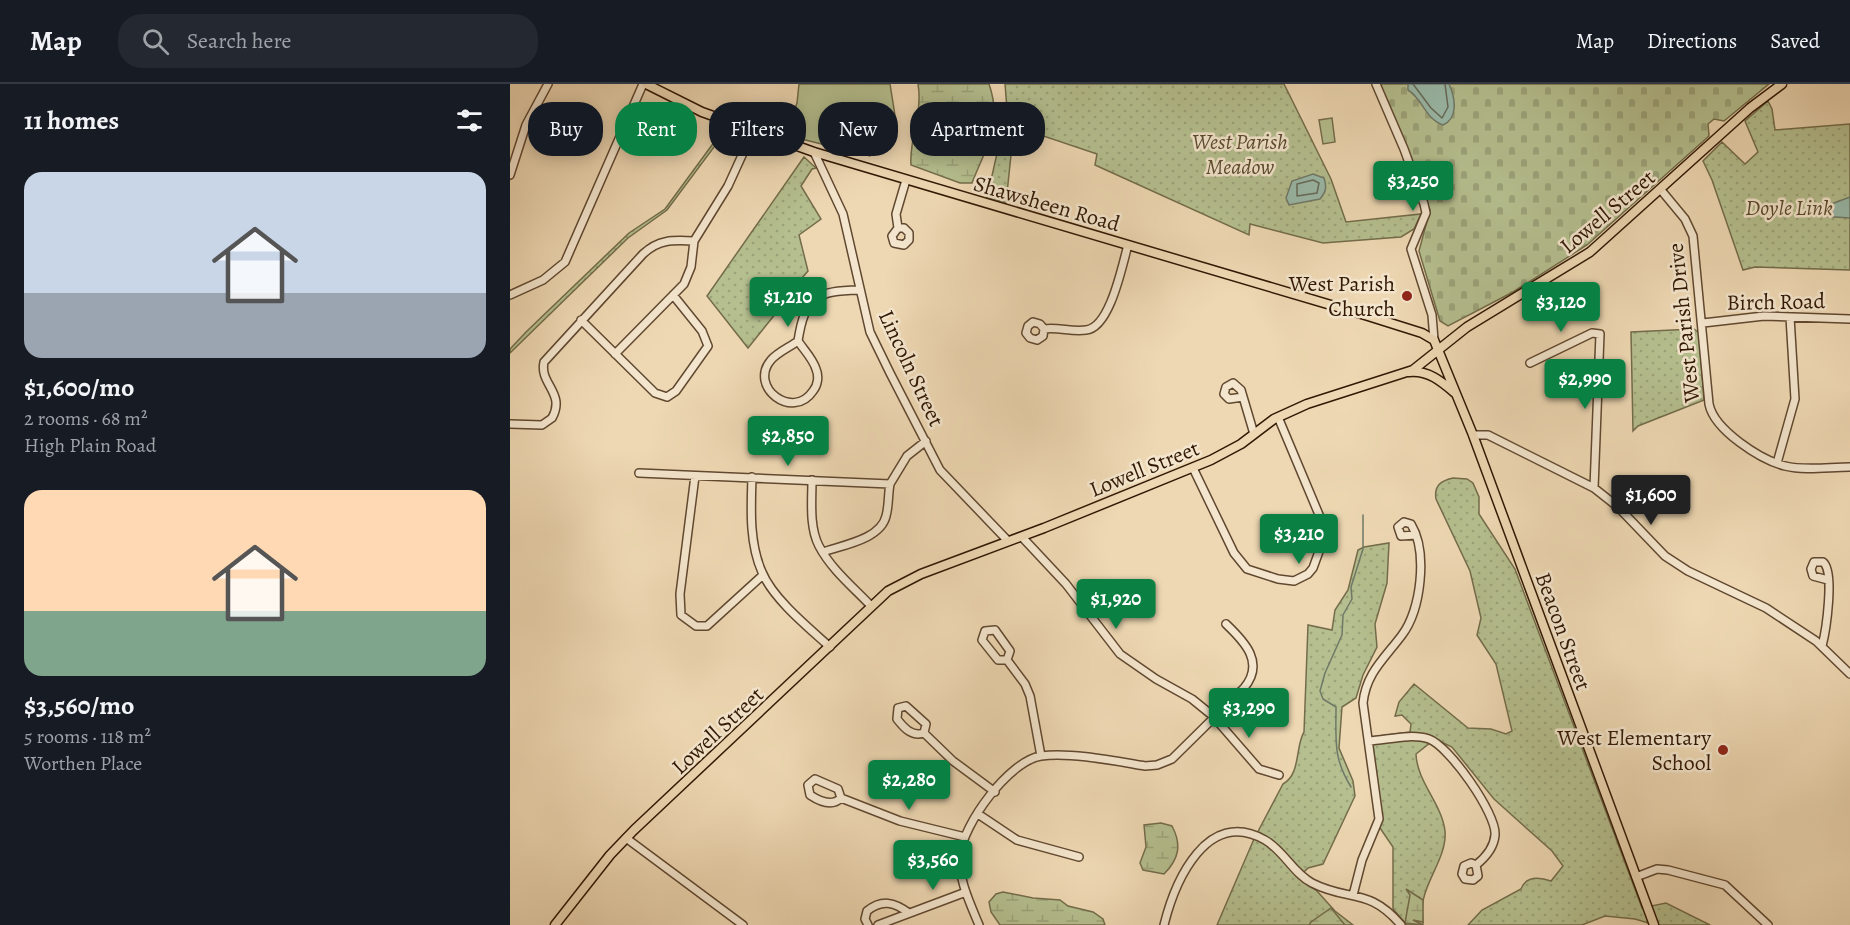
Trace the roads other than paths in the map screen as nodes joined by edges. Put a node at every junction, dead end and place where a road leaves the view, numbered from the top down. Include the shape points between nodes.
1 (548, 84) edge
2 (644, 84) edge
3 (1376, 84) edge
4 (1782, 84) edge
5 (709, 114) edge
6 (806, 149) edge
7 (814, 152) junction
8 (742, 156) edge
9 (510, 175) edge
10 (906, 180) junction
11 (1661, 190) junction
12 (898, 228) dead end
13 (694, 241) junction
14 (1128, 245) junction
15 (859, 290) junction
16 (510, 295) edge
17 (673, 295) junction
18 (1790, 317) junction
19 (1850, 319) edge
20 (581, 320) junction
21 (1703, 322) junction
22 (1044, 329) dead end
23 (1434, 340) junction
24 (798, 341) junction
25 (1438, 349) junction
26 (615, 354) junction
27 (1530, 363) dead end
28 (1405, 373) junction
29 (1458, 396) junction
30 (1243, 397) dead end
31 (1278, 417) junction
32 (510, 424) edge
33 (1254, 434) junction
34 (1473, 435) junction
35 (926, 441) junction
36 (1777, 463) junction
37 (1850, 467) edge
38 (1193, 468) junction
39 (639, 473) dead end
40 (695, 476) junction
41 (752, 477) junction
42 (812, 480) junction
43 (890, 483) junction
44 (1594, 488) junction
45 (1416, 535) dead end
46 (1022, 537) junction
47 (1008, 541) junction
48 (823, 552) junction
49 (763, 575) junction
50 (1828, 580) dead end
51 (871, 606) junction
52 (1226, 624) dead end
53 (1822, 646) junction
54 (830, 647) junction
55 (1007, 660) junction
56 (1850, 674) edge
57 (1214, 716) junction
58 (924, 733) junction
59 (1369, 741) junction
60 (1041, 756) junction
61 (1279, 775) dead end
62 (994, 792) junction
63 (841, 798) junction
64 (978, 814) junction
65 (965, 837) junction
66 (626, 838) junction
67 (1079, 857) dead end
68 (1476, 865) dead end
69 (1636, 877) junction
70 (966, 892) junction
71 (1353, 894) junction
72 (909, 913) junction
73 (555, 925) edge
74 (742, 925) edge
75 (868, 925) edge
76 (878, 925) edge
77 (979, 925) edge
78 (1164, 925) edge
79 (1401, 925) edge
80 (1654, 925) edge
81 (1768, 925) edge

1 - 9 street via 526,125
2 - 5 main road, Shawsheen Road
2 - 16 street via 565,262 543,280
3 - 23 street via 1424,204 1426,213 1411,249 1432,315
4 - 11 main road, Lowell Street via 1750,108
6 - 7 main road, Shawsheen Road
7 - 10 main road, Shawsheen Road
7 - 15 street, Lincoln Street via 843,214
8 - 13 street
10 - 12 street via 896,214
10 - 14 main road, Shawsheen Road
11 - 21 street, West Parish Drive via 1685,219 1693,236
11 - 25 main road, Lowell Street via 1576,262 1467,327
13 - 17 street via 687,278
13 - 20 street via 653,244
14 - 22 street via 1111,300 1098,326 1084,331
14 - 23 main road, Shawsheen Road via 1382,320
15 - 24 street via 819,295 806,312
15 - 35 street, Lincoln Street via 870,332
17 - 26 street
17 - 26 street via 708,346 676,391 659,397
18 - 19 street, Birch Road
18 - 21 street, Birch Road
18 - 36 street via 1795,399
20 - 26 street
20 - 32 street via 543,364 557,400 552,418 542,425
21 - 36 street, West Parish Drive via 1711,413 1739,441
23 - 25 main road
24 - 24 street via 816,368 817,384 804,400 788,403 770,393 765,373 772,358
25 - 28 main road, Lowell Street
25 - 29 main road, Beacon Street
27 - 44 street via 1592,333 1600,334
28 - 29 main road via 1427,374
28 - 31 main road, Lowell Street
29 - 34 main road, Beacon Street
30 - 33 street
31 - 33 main road, Lowell Street
31 - 38 street via 1320,517 1321,546 1308,574 1286,580 1247,569 1234,553
33 - 38 main road, Lowell Street
34 - 44 street via 1488,435
34 - 69 main road, Beacon Street
35 - 43 street via 907,456
35 - 47 street, Lincoln Street via 940,470
36 - 37 street, West Parish Drive via 1790,467
38 - 46 main road, Lowell Street
39 - 40 street
40 - 41 street
40 - 49 street via 680,594 683,617 696,626 711,625
41 - 42 street
41 - 49 street via 754,547
42 - 43 street
42 - 48 street via 814,529
43 - 48 street via 887,516 882,526 865,537
44 - 53 street via 1665,556 1766,608
45 - 59 street via 1421,577 1410,619 1403,634 1371,673 1364,691
46 - 47 main road, Lowell Street
46 - 57 street via 1066,584 1119,654
47 - 51 main road, Lowell Street via 905,581
48 - 51 street
49 - 54 street via 797,617
50 - 53 street
51 - 54 main road, Lowell Street
52 - 57 street via 1249,647 1253,669 1245,686
53 - 56 street
54 - 66 main road, Lowell Street
55 - 55 street via 1010,648 992,629 985,632 982,642 992,656 999,661
55 - 60 street via 1030,696
57 - 60 street via 1176,756 1157,765
57 - 61 street via 1259,769
58 - 58 street via 913,734 902,725 896,717 898,708 906,706 921,717 926,724
58 - 62 street
59 - 68 street via 1416,737 1429,739 1447,750 1495,823 1494,844
59 - 71 street via 1379,819
60 - 62 street via 1017,766
62 - 64 street
63 - 63 street via 832,803 819,800 810,795 808,785 814,780 828,783 838,789
63 - 65 street via 900,821
64 - 65 street
64 - 67 street via 1017,840
65 - 70 street via 960,866
66 - 73 main road, Lowell Street
66 - 74 street
69 - 80 main road, Beacon Street
69 - 81 street via 1657,869 1725,885
70 - 72 street
70 - 77 street
71 - 78 street via 1310,882 1266,841 1234,833 1211,841 1193,856 1173,894
71 - 79 street via 1381,905
72 - 75 street via 894,903 886,903 867,911
72 - 76 street

